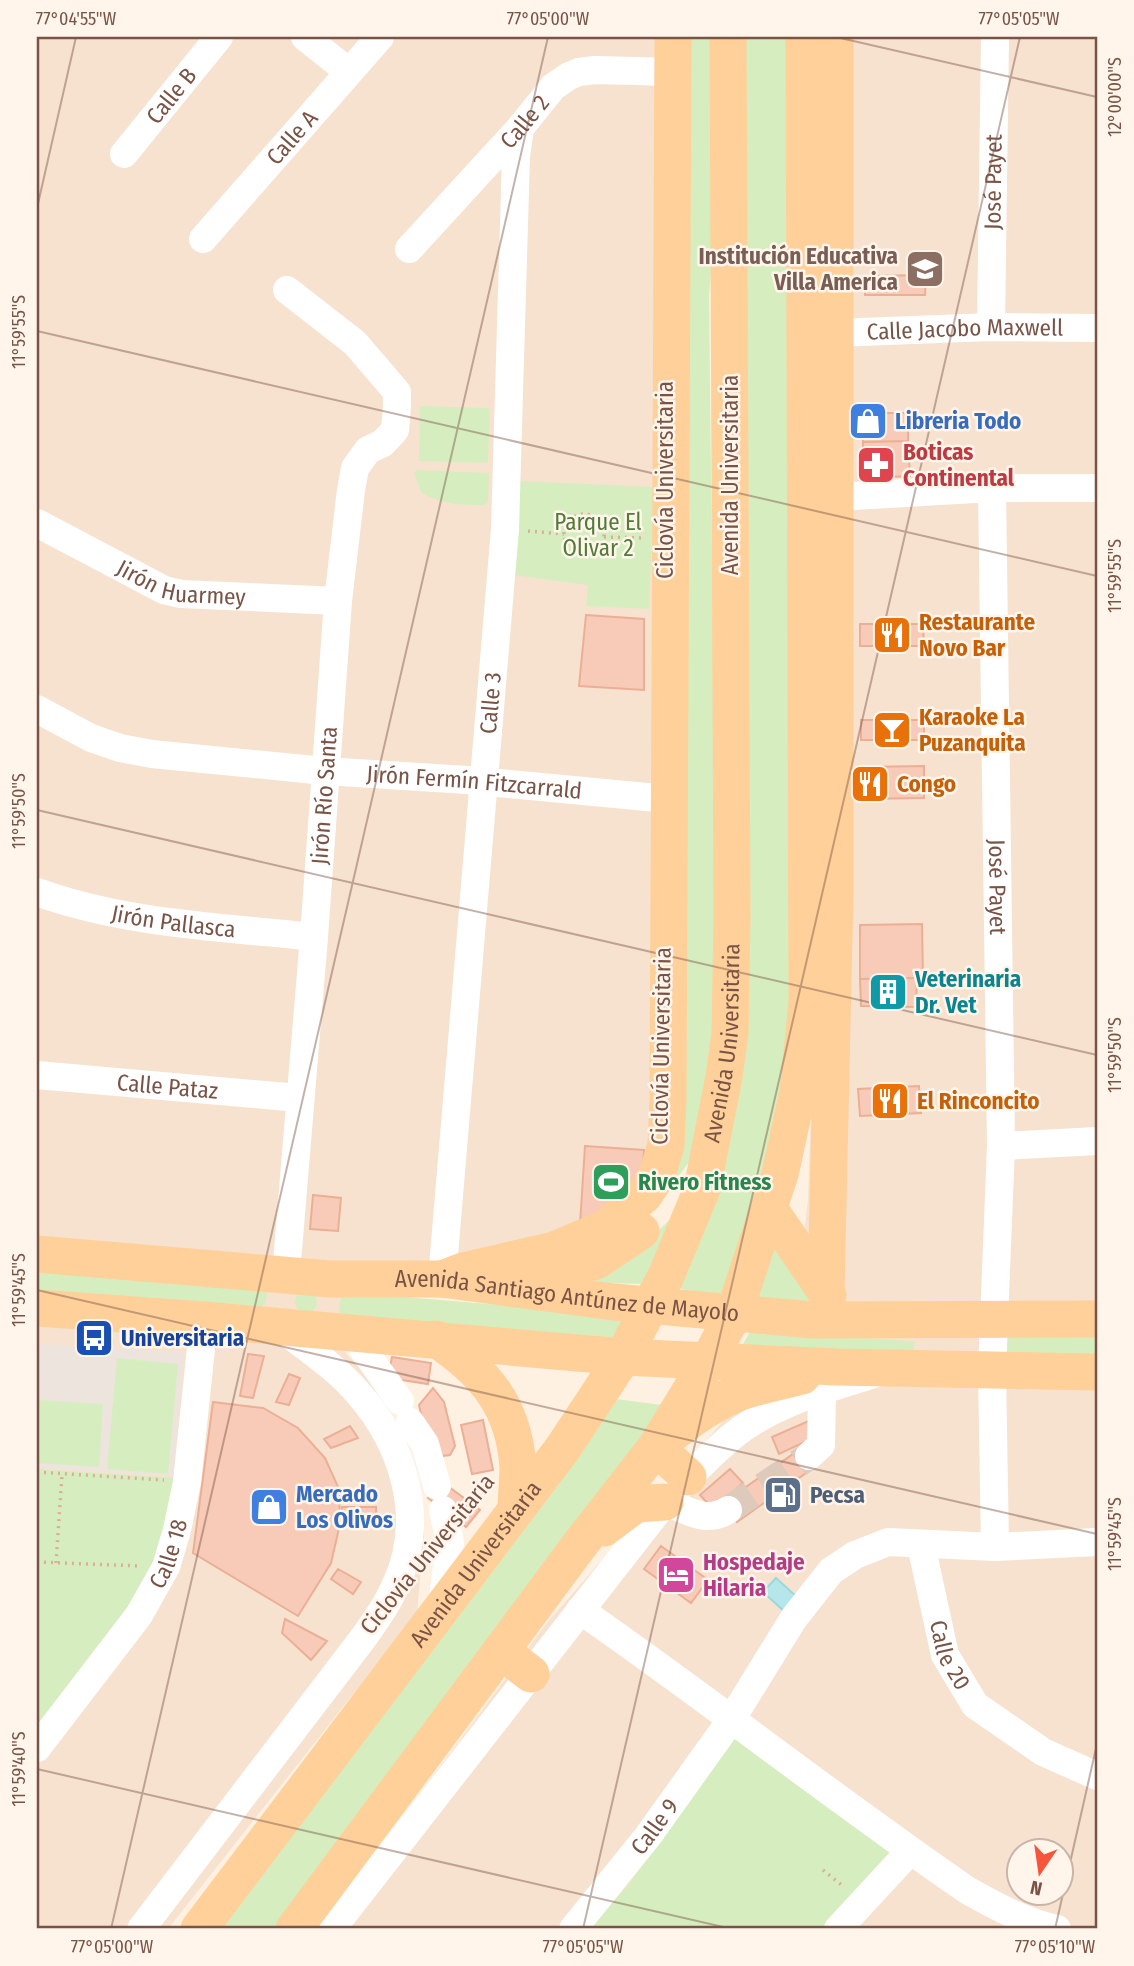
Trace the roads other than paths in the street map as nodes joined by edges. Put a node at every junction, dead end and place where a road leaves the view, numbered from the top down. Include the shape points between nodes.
1 (219, 37) edge
2 (305, 37) edge
3 (380, 37) edge
4 (728, 37) edge
5 (804, 37) edge
6 (835, 37) edge
7 (995, 37) edge
8 (673, 55) edge
9 (349, 72) junction
10 (520, 128) junction
11 (124, 154) dead end
12 (203, 239) dead end
13 (409, 249) dead end
14 (287, 290) dead end
15 (991, 327) junction
16 (1097, 328) edge
17 (834, 333) junction
18 (992, 488) junction
19 (1097, 488) edge
20 (836, 497) junction
21 (37, 523) edge
22 (338, 601) junction
23 (821, 661) junction
24 (37, 709) edge
25 (325, 771) junction
26 (484, 783) junction
27 (668, 799) junction
28 (821, 870) junction
29 (37, 892) edge
30 (314, 937) junction
31 (37, 1075) edge
32 (299, 1098) junction
33 (1097, 1141) edge
34 (1001, 1146) junction
35 (710, 1147) junction
36 (770, 1210) junction
37 (37, 1254) edge
38 (286, 1274) junction
39 (330, 1279) junction
40 (455, 1281) junction
41 (826, 1293) junction
42 (650, 1305) junction
43 (37, 1308) edge
44 (734, 1313) junction
45 (873, 1318) junction
46 (1097, 1319) edge
47 (204, 1320) junction
48 (943, 1320) junction
49 (994, 1321) junction
50 (280, 1327) junction
51 (340, 1332) junction
52 (436, 1339) junction
53 (623, 1357) junction
54 (708, 1362) junction
55 (941, 1370) junction
56 (992, 1371) junction
57 (1097, 1372) edge
58 (829, 1379) junction
59 (656, 1447) junction
60 (809, 1456) tunnel mouth
61 (677, 1490) junction
62 (516, 1510) junction
63 (719, 1514) dead end
64 (1097, 1542) edge
65 (921, 1545) junction
66 (995, 1547) junction
67 (578, 1548) junction
68 (442, 1607) junction
69 (580, 1610) junction
70 (501, 1651) junction
71 (531, 1674) junction
72 (731, 1720) junction
73 (37, 1748) edge
74 (1097, 1776) edge
75 (910, 1851) junction
76 (1045, 1928) edge
77 (141, 1929) edge
78 (199, 1929) edge
79 (294, 1929) edge
80 (332, 1929) edge
81 (573, 1929) edge
82 (838, 1929) edge

1 - 11 street, Calle B
2 - 9 street
3 - 9 street, Calle A
4 - 35 main road, Avenida Universitaria via 732,918 730,1033
5 - 23 main road
6 - 17 main road
7 - 15 street, José Payet
8 - 10 street, Calle 2 via 579,72 553,87
8 - 27 main road, Avenida Universitaria
9 - 12 street, Calle A
10 - 13 street, Calle 2
10 - 26 street, Calle 3 via 505,529
14 - 22 street, Jirón Río Santa via 355,344 397,392 395,430 368,450 355,468
15 - 16 street, Calle Jacobo Maxwell
15 - 17 street, Calle Jacobo Maxwell
17 - 20 main road
18 - 19 street
18 - 20 street
18 - 34 street, José Payet
20 - 23 main road
21 - 22 street, Jirón Huarmey via 164,590
22 - 25 street, Jirón Río Santa
23 - 28 main road
24 - 25 street, Jirón Fermín Fitzcarrald via 120,748
25 - 26 street, Jirón Fermín Fitzcarrald
25 - 30 street, Jirón Río Santa
26 - 27 street, Jirón Fermín Fitzcarrald
26 - 40 street, Calle 3
27 - 40 main road, Avenida Universitaria via 668,1100 666,1145 657,1176 644,1195 604,1229 554,1250 463,1270
28 - 36 main road via 799,1092
28 - 41 main road
29 - 30 street, Jirón Pallasca via 94,911
30 - 32 street, Jirón Río Santa
31 - 32 street, Calle Pataz
32 - 38 street, Jirón Río Santa
33 - 34 street
34 - 49 street, José Payet
35 - 40 main road via 673,1202 596,1261 531,1280
35 - 42 main road, Avenida Universitaria via 702,1189
36 - 41 main road
36 - 44 main road
37 - 38 main road, Avenida Santiago Antúnez de Mayolo
38 - 39 main road, Avenida Santiago Antúnez de Mayolo
38 - 50 main road
39 - 40 main road, Avenida Santiago Antúnez de Mayolo
39 - 51 main road
40 - 42 main road, Avenida Santiago Antúnez de Mayolo
41 - 45 main road
42 - 44 main road, Avenida Santiago Antúnez de Mayolo
42 - 53 main road, Avenida Universitaria
43 - 47 main road
44 - 45 main road, Avenida Santiago Antúnez de Mayolo via 813,1320
44 - 54 main road
45 - 48 main road, Avenida Santiago Antúnez de Mayolo
46 - 49 main road, Avenida Santiago Antúnez de Mayolo
47 - 50 main road
47 - 73 street, Calle 18 via 187,1482 166,1567 139,1615
48 - 49 main road, Avenida Santiago Antúnez de Mayolo
48 - 55 main road via 947,1345
49 - 56 street, José Payet
50 - 51 main road
50 - 77 street, Avenida Universitaria via 337,1373 382,1423 398,1454 410,1505 406,1559 371,1627
51 - 52 main road
51 - 68 street via 363,1349 425,1444 450,1542
52 - 53 main road
52 - 62 main road via 493,1388 506,1412 518,1469
53 - 54 main road
53 - 62 main road, Avenida Universitaria
54 - 58 main road
54 - 59 main road
55 - 56 main road
55 - 58 main road via 890,1369
56 - 57 main road
56 - 66 street, José Payet
58 - 59 main road via 736,1394 693,1417
58 - 60 street via 821,1445
58 - 61 street via 737,1433
59 - 61 main road
59 - 67 main road
61 - 63 street
61 - 67 main road via 636,1503
61 - 69 street
62 - 68 main road, Avenida Universitaria
64 - 66 street, Calle 9
65 - 66 street, Calle 9
65 - 72 street, Calle 9 via 888,1542 831,1571 794,1619
65 - 74 street, Calle 20 via 945,1655 975,1705 1043,1752
67 - 70 main road
68 - 78 main road, Avenida Universitaria
69 - 71 street
69 - 72 street
70 - 71 main road
70 - 79 main road
71 - 80 street
72 - 75 street
72 - 81 street, Calle 9 via 648,1836
75 - 76 street via 967,1891
75 - 82 street

